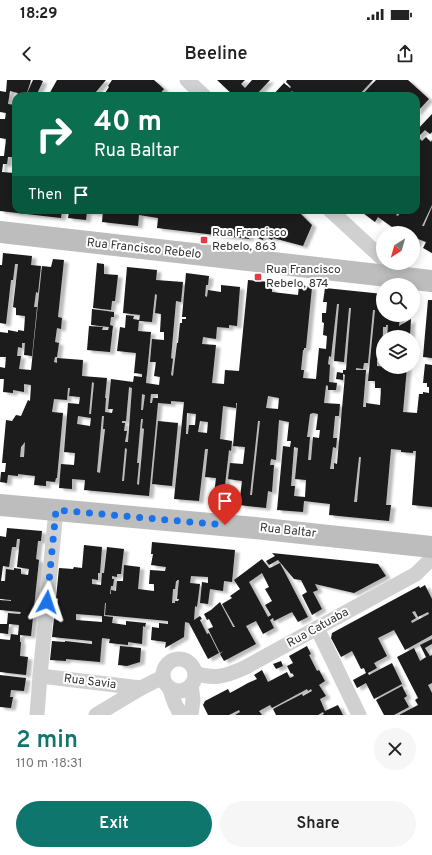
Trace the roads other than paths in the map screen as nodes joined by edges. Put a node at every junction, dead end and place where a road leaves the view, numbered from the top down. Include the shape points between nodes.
1 (187, 80) edge
2 (200, 92) edge
3 (334, 214) edge
4 (0, 232) edge
5 (376, 253) edge
6 (396, 270) edge
7 (405, 278) joint
8 (420, 280) edge
9 (432, 282) edge
10 (0, 505) edge
11 (56, 510) junction
12 (432, 547) edge
13 (432, 558) edge
14 (317, 628) junction
15 (40, 676) junction
16 (193, 679) junction
17 (166, 682) junction
18 (141, 688) junction
19 (37, 715) edge
20 (96, 715) edge
21 (181, 715) edge
22 (192, 715) edge
23 (359, 715) edge

1 - 2 street
3 - 5 street
4 - 7 street, Rua Francisco Rebelo
6 - 7 street
8 - 9 street, Rua Francisco Rebelo
10 - 11 street, Rua Baltar
11 - 12 street, Rua Baltar
11 - 15 street
13 - 14 street, Rua Catuaba via 416,574
14 - 16 street, Rua Catuaba via 231,674 214,677 200,675
14 - 23 street
15 - 18 street, Rua Savia
15 - 19 street
16 - 17 street via 188,688 178,691 173,690
16 - 17 street via 193,667 189,662 177,659 171,661 163,670
16 - 22 street
17 - 18 street
17 - 21 street
18 - 20 street

